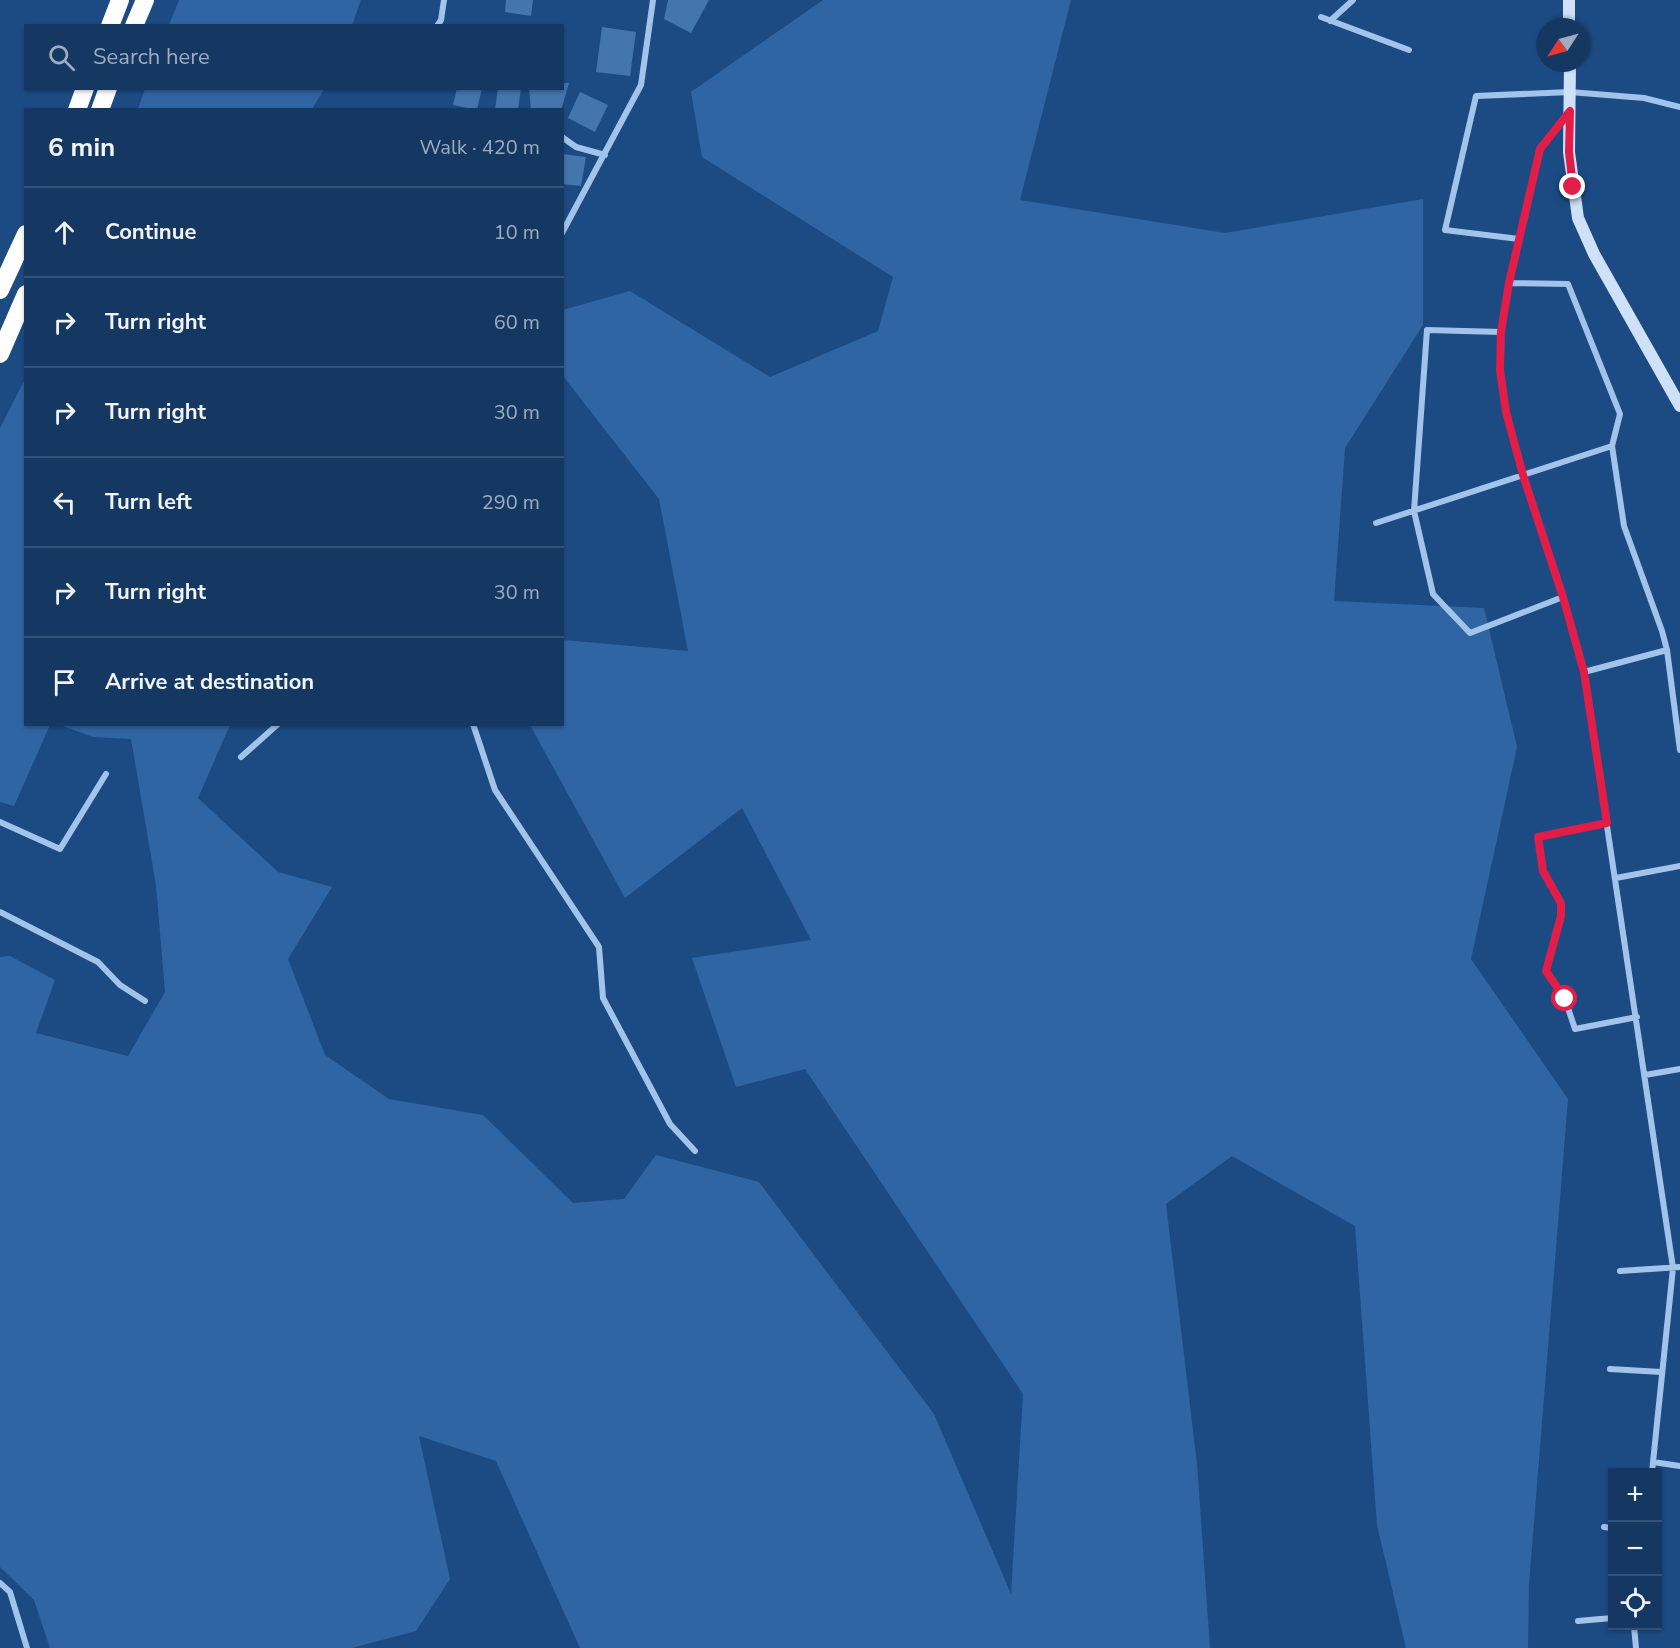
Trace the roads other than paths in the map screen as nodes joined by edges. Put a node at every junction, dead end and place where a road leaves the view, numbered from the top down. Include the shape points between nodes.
1 (120, 0) edge
2 (145, 0) edge
3 (444, 0) edge
4 (653, 0) edge
5 (1353, 0) edge
6 (1569, 0) edge
7 (1321, 17) dead end
8 (1569, 18) edge
9 (1330, 21) junction
10 (111, 24) edge
11 (135, 24) edge
12 (438, 24) edge
13 (1409, 50) dead end
14 (1570, 72) edge
15 (84, 90) edge
16 (107, 90) edge
17 (1570, 92) junction
18 (1680, 107) edge
19 (78, 108) edge
20 (101, 108) edge
21 (1570, 111) junction
22 (564, 138) edge
23 (605, 155) junction
24 (564, 229) edge
25 (24, 238) edge
26 (1519, 239) junction
27 (1509, 283) junction
28 (0, 290) edge
29 (24, 299) edge
30 (1501, 332) junction
31 (0, 354) edge
32 (1680, 406) edge
33 (1612, 446) junction
34 (1523, 475) junction
35 (1414, 510) junction
36 (1376, 523) dead end
37 (1563, 597) junction
38 (1667, 650) junction
39 (1584, 672) junction
40 (276, 726) edge
41 (474, 726) edge
42 (1680, 750) edge
43 (241, 757) dead end
44 (106, 774) dead end
45 (0, 822) edge
46 (1607, 823) junction
47 (1680, 866) edge
48 (1616, 878) junction
49 (0, 912) edge
50 (145, 1001) dead end
51 (1637, 1017) junction
52 (1680, 1069) edge
53 (1646, 1075) junction
54 (695, 1151) dead end
55 (1676, 1267) edge
56 (1620, 1271) dead end
57 (1610, 1369) dead end
58 (1661, 1372) junction
59 (1653, 1462) junction
60 (1680, 1466) edge
61 (1652, 1468) edge
62 (1604, 1527) dead end
63 (1608, 1528) edge
64 (0, 1583) edge
65 (1608, 1618) edge
66 (1578, 1621) dead end
67 (1634, 1630) edge
68 (27, 1648) edge
69 (1636, 1648) edge

1 - 10 highway
2 - 11 highway
3 - 12 street
4 - 23 street via 641,85
5 - 9 street
6 - 8 street
7 - 9 street
9 - 13 street
14 - 17 street
15 - 19 highway
16 - 20 highway
17 - 18 street via 1644,98
17 - 21 street
17 - 26 street via 1476,96 1445,230
21 - 26 street via 1540,149
21 - 32 street via 1569,152 1578,218 1594,254
22 - 23 street via 576,147
23 - 24 street
25 - 28 highway
26 - 27 street
27 - 30 street
27 - 33 street via 1568,284 1620,414
29 - 31 highway
30 - 34 street via 1504,402
30 - 35 street via 1427,330
33 - 34 street
33 - 38 street via 1624,526
34 - 35 street
34 - 37 street
35 - 36 street
35 - 37 street via 1433,594 1470,633
37 - 39 street
38 - 39 street
38 - 42 street
39 - 46 street
40 - 43 street
41 - 54 street via 495,790 599,947 603,998 670,1124
44 - 45 street via 60,849
46 - 48 street
46 - 51 street via 1538,837 1543,871 1561,903 1546,971 1565,999 1575,1029
47 - 48 street
48 - 51 street
49 - 50 street via 98,962 120,985
51 - 53 street
52 - 53 street
53 - 55 street
55 - 56 street
55 - 58 street
57 - 58 street
58 - 59 street
59 - 60 street
59 - 61 street
62 - 63 street
64 - 68 street via 10,1592
65 - 66 street
67 - 69 street

